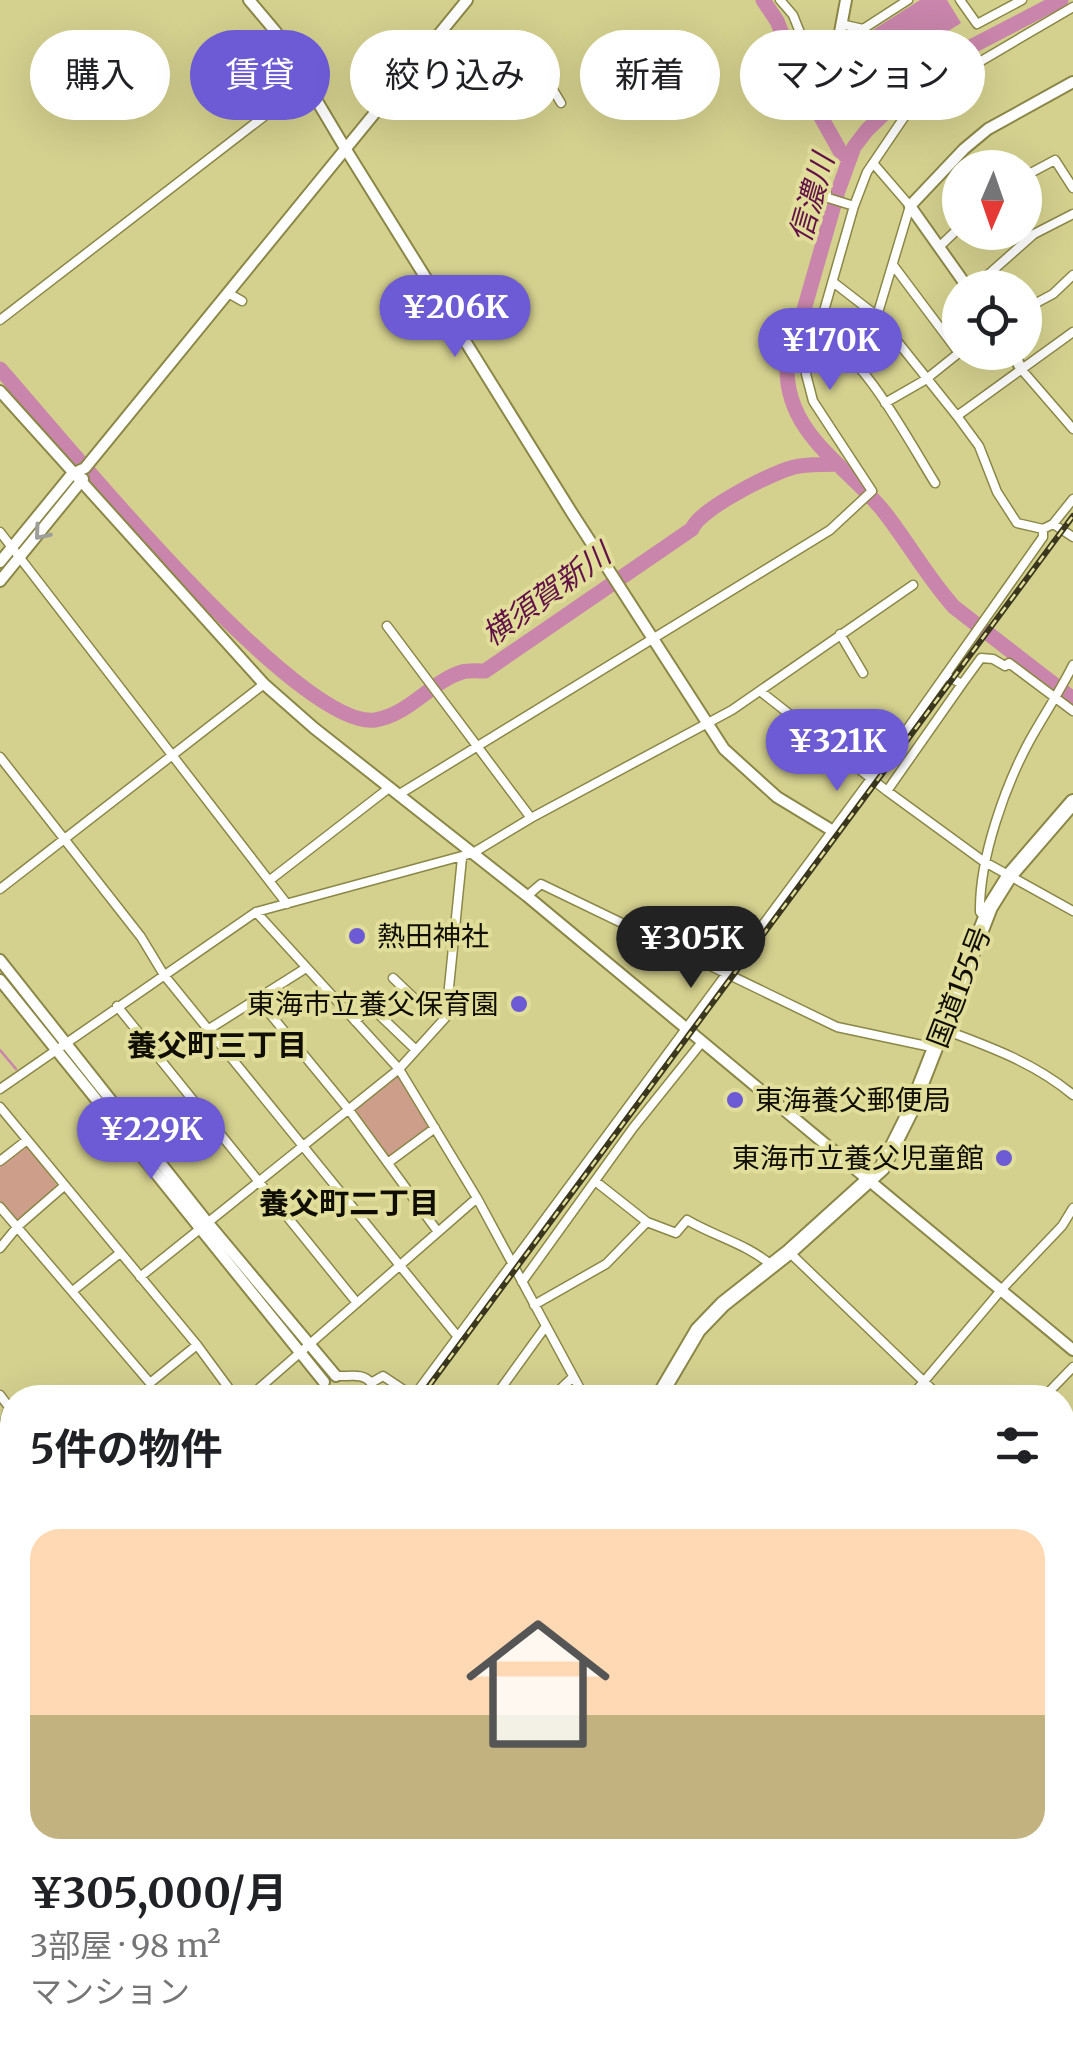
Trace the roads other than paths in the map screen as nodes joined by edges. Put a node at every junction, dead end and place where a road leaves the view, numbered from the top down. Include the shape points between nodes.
1 (249, 0) edge
2 (468, 0) edge
3 (780, 0) edge
4 (846, 0) edge
5 (908, 0) edge
6 (960, 0) edge
7 (1022, 0) edge
8 (1073, 7) edge
9 (841, 24) junction
10 (274, 30) edge
11 (799, 30) edge
12 (840, 30) edge
13 (1073, 82) edge
14 (259, 120) edge
15 (328, 120) edge
16 (345, 148) junction
17 (873, 163) junction
18 (1042, 167) edge
19 (1072, 182) edge
20 (828, 196) dead end
21 (849, 205) junction
22 (910, 206) junction
23 (1073, 214) edge
24 (940, 247) joint
25 (893, 265) junction
26 (957, 270) edge
27 (992, 270) edge
28 (1073, 274) edge
29 (833, 282) junction
30 (228, 292) junction
31 (1042, 300) edge
32 (242, 301) dead end
33 (877, 316) junction
34 (0, 320) edge
35 (942, 329) edge
36 (819, 332) junction
37 (1073, 332) edge
38 (1042, 355) edge
39 (852, 360) junction
40 (942, 367) edge
41 (1022, 370) joint
42 (925, 380) junction
43 (0, 392) edge
44 (886, 403) junction
45 (957, 416) junction
46 (1073, 429) edge
47 (88, 464) junction
48 (72, 474) junction
49 (934, 483) dead end
50 (81, 484) junction
51 (1073, 499) edge
52 (1054, 524) junction
53 (1043, 529) junction
54 (0, 532) edge
55 (1073, 538) edge
56 (12, 547) junction
57 (20, 558) junction
58 (0, 562) edge
59 (0, 581) edge
60 (913, 585) dead end
61 (387, 626) dead end
62 (840, 634) junction
63 (652, 639) junction
64 (1073, 665) edge
65 (863, 673) dead end
66 (947, 676) junction
67 (264, 684) junction
68 (962, 684) junction
69 (760, 691) junction
70 (1055, 697) junction
71 (1073, 711) edge
72 (708, 722) junction
73 (480, 745) junction
74 (173, 754) junction
75 (0, 757) edge
76 (872, 778) junction
77 (393, 791) junction
78 (887, 791) junction
79 (1073, 802) edge
80 (532, 818) junction
81 (832, 832) junction
82 (63, 838) junction
83 (468, 855) junction
84 (983, 861) junction
85 (1008, 878) junction
86 (270, 880) junction
87 (0, 889) edge
88 (527, 896) junction
89 (287, 904) junction
90 (1073, 911) edge
91 (256, 912) junction
92 (986, 918) junction
93 (0, 960) edge
94 (306, 968) junction
95 (726, 974) junction
96 (164, 975) junction
97 (393, 978) dead end
98 (0, 980) edge
99 (257, 998) junction
100 (117, 1006) junction
101 (446, 1012) junction
102 (355, 1021) junction
103 (209, 1029) junction
104 (686, 1030) junction
105 (942, 1030) junction
106 (66, 1042) junction
107 (702, 1042) junction
108 (936, 1048) junction
109 (56, 1049) junction
110 (416, 1050) junction
111 (399, 1069) junction
112 (0, 1089) edge
113 (1073, 1096) edge
114 (0, 1107) edge
115 (349, 1110) junction
116 (435, 1128) junction
117 (26, 1140) junction
118 (304, 1145) junction
119 (0, 1162) edge
120 (389, 1162) junction
121 (595, 1181) junction
122 (258, 1182) junction
123 (870, 1182) junction
124 (64, 1186) junction
125 (476, 1198) junction
126 (0, 1207) edge
127 (1073, 1208) edge
128 (646, 1222) junction
129 (18, 1226) junction
130 (204, 1226) junction
131 (438, 1232) junction
132 (0, 1248) edge
133 (789, 1252) junction
134 (120, 1253) junction
135 (400, 1263) junction
136 (513, 1263) junction
137 (771, 1265) junction
138 (140, 1277) junction
139 (522, 1282) junction
140 (1002, 1289) junction
141 (74, 1290) junction
142 (357, 1303) junction
143 (534, 1304) junction
144 (546, 1326) junction
145 (458, 1337) junction
146 (197, 1345) junction
147 (305, 1349) junction
148 (1073, 1350) edge
149 (1073, 1367) edge
150 (336, 1376) joint
151 (574, 1377) junction
152 (324, 1382) joint
153 (924, 1382) junction
154 (371, 1383) joint
155 (226, 1385) edge
156 (263, 1385) edge
157 (324, 1385) edge
158 (398, 1385) edge
159 (421, 1385) edge
160 (503, 1385) edge
161 (565, 1385) edge
162 (578, 1385) edge
163 (666, 1385) edge
164 (921, 1385) edge
165 (927, 1385) edge
166 (1056, 1385) edge

1 - 10 street
2 - 16 street
3 - 11 street
4 - 9 street
5 - 9 street via 863,29
6 - 7 street via 977,24
8 - 17 street via 930,91 908,110
9 - 12 street
13 - 22 street via 988,129
14 - 34 street
15 - 16 street
16 - 30 street
16 - 63 street
17 - 21 street
17 - 22 street
18 - 19 street via 1055,160
20 - 21 street
21 - 29 street
22 - 24 street
22 - 25 street
23 - 27 street via 1034,234
24 - 26 street
25 - 33 street
25 - 35 street
28 - 31 street
29 - 33 street
29 - 36 street
30 - 32 street
30 - 47 street
33 - 39 street
33 - 42 street
36 - 39 street
36 - 63 street via 806,384 829,429 873,488 830,530
37 - 38 street
39 - 44 street
40 - 42 street
41 - 45 street
41 - 46 street
42 - 44 street
42 - 45 street
43 - 48 street
44 - 49 street
45 - 53 street via 980,446 1017,523
47 - 48 street
47 - 50 street
48 - 50 street
48 - 56 street
50 -> 57 street
50 - 67 street
51 - 52 street
52 - 53 street
52 - 55 street
53 - 66 street
54 - 56 street
56 - 57 street
56 - 58 street
57 - 59 street
57 - 74 street
60 - 62 street
61 - 73 street
62 - 65 street
62 - 69 street
63 - 72 street
63 - 73 street
64 - 70 street
66 - 68 street
66 - 76 street
67 - 74 street
67 - 77 street
68 - 70 street via 981,658 993,659
68 - 78 street
69 - 72 street
69 - 76 street
70 - 71 street
70 - 84 street via 1028,744
72 - 80 street
72 - 81 street via 748,774
73 - 77 street
73 - 80 street
74 - 82 street
74 - 86 street
75 - 82 street
76 - 78 street
76 - 81 street
77 - 83 street
77 - 86 street
78 - 84 street
79 - 85 highway, 国道155号
80 - 83 street
81 - 95 street
82 - 87 street
82 - 96 street
83 - 88 street
83 - 89 street
83 - 101 street
84 - 85 street
84 - 92 street via 980,912
85 - 90 street
85 - 92 highway, 国道155号
86 - 89 street
88 - 95 street via 540,884
88 - 104 street
89 - 91 street
91 - 94 street
91 - 96 street
92 - 105 highway, 国道155号
93 - 106 street
94 - 99 street
94 - 102 street
95 - 104 street
95 - 108 street via 837,1027
96 - 100 street
96 - 103 street
97 - 101 street via 416,1000
98 - 109 street
99 - 103 street
99 - 115 street
100 - 106 street
100 - 122 street
101 - 110 street
102 - 110 street via 371,1008
102 - 111 street
103 - 118 street
104 - 107 street
104 - 136 street
105 - 108 highway, 国道155号
105 - 113 street via 999,1050
106 - 109 street
106 - 130 street
107 - 121 street
107 - 123 street
108 - 123 highway, 国道155号 via 897,1140
109 - 112 street
109 - 130 street
110 - 111 street
111 - 115 street
111 - 116 street
114 - 117 street
115 - 118 street
115 - 120 street
116 - 120 street
116 - 125 street
117 - 119 street
117 - 124 street
118 - 122 street
118 - 135 street
120 - 131 street
121 - 128 street
121 - 139 street
122 - 130 street
122 - 142 street
123 - 133 highway, 国道155号
123 - 140 street
124 - 129 street
124 - 134 street
125 - 131 street
125 - 136 street
126 - 129 street
127 - 140 street
128 - 137 street via 676,1233 687,1220
128 - 143 street via 606,1264
129 - 132 street
129 - 141 street
130 - 138 street
130 - 147 street
131 - 135 street
133 - 137 highway, 国道155号
133 - 153 street
134 - 138 street
134 - 141 street
135 - 142 street
135 - 145 street
136 - 139 street
136 - 145 street
137 - 163 highway, 国道155号 via 698,1330
138 - 146 street
139 - 143 street
140 - 148 street
140 - 153 street
141 - 146 street via 150,1383
142 - 147 street
143 - 144 street
144 - 151 street
144 - 160 street
145 - 159 street
146 - 155 street
147 - 150 street
147 - 152 street
147 - 156 street
149 - 166 street
150 - 154 street via 358,1375
151 - 161 street
151 - 162 street
152 - 157 street
153 - 164 street
153 - 165 street
154 - 158 street via 383,1376

